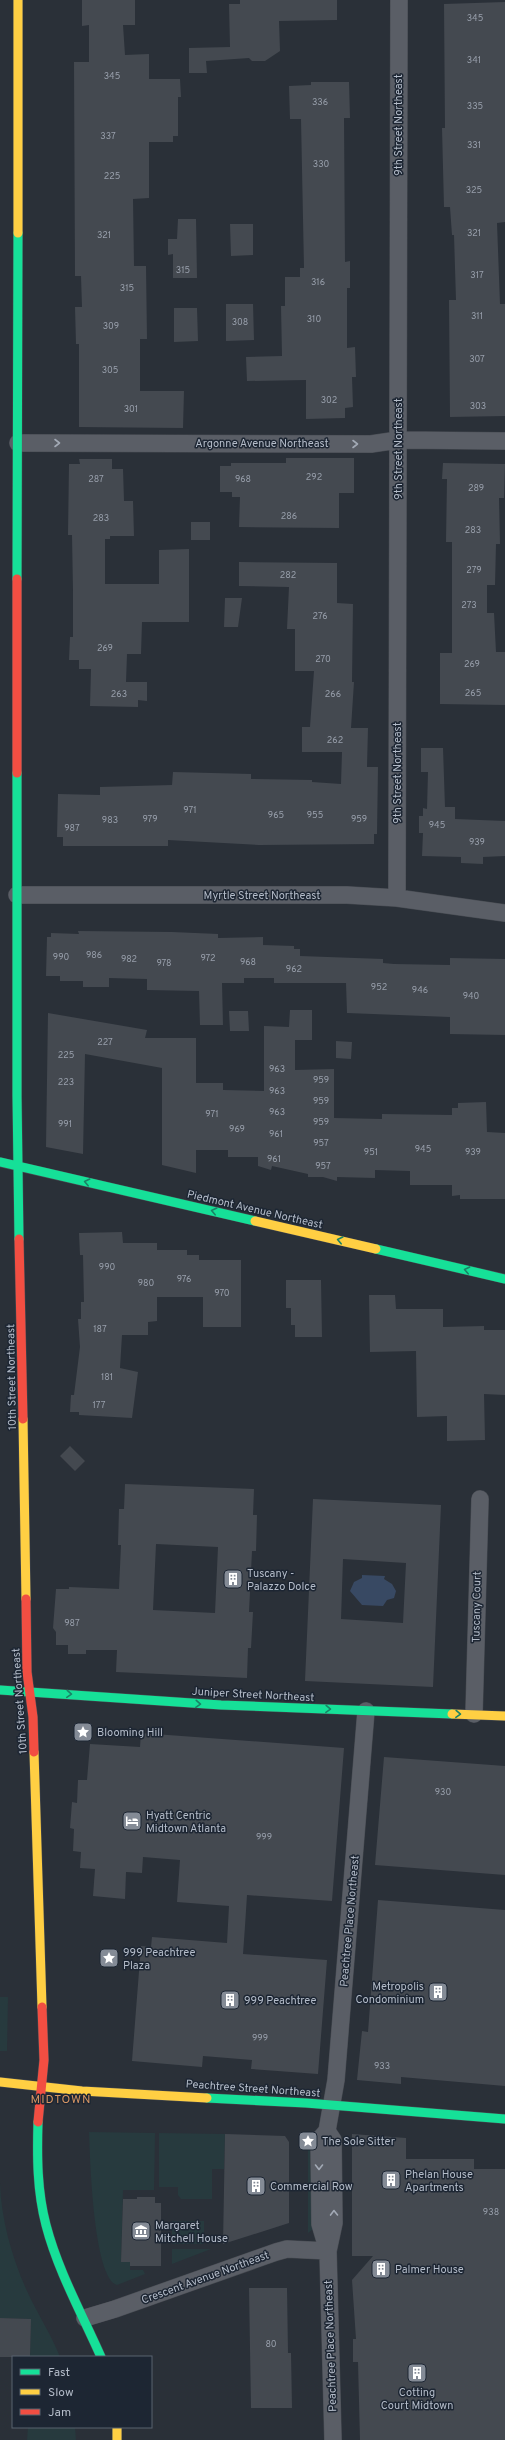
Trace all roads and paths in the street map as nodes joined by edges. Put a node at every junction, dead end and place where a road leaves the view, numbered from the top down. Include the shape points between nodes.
1 (18, 0) edge
2 (399, 0) edge
3 (398, 440) junction
4 (505, 441) edge
5 (18, 442) junction
6 (17, 895) junction
7 (397, 898) junction
8 (505, 913) edge
9 (0, 1162) edge
10 (18, 1167) junction
11 (505, 1279) edge
12 (480, 1499) dead end
13 (0, 1690) edge
14 (30, 1692) junction
15 (366, 1711) junction
16 (474, 1714) junction
17 (505, 1716) edge
18 (0, 2082) edge
19 (41, 2086) junction
20 (331, 2106) junction
21 (505, 2119) edge
22 (328, 2251) junction
23 (85, 2318) junction
24 (101, 2356) edge
25 (118, 2428) edge
26 (117, 2440) edge
27 (333, 2440) edge

1 - 5 main road, 10th Street Northeast
2 - 3 street, 9th Street Northeast
3 - 4 street, Argonne Avenue Northeast
5 -> 3 street, Argonne Avenue Northeast via 371,444
3 - 7 street, 9th Street Northeast
5 - 6 main road, 10th Street Northeast
6 - 7 street, Myrtle Street Northeast via 347,895
6 - 10 main road, 10th Street Northeast
7 - 8 street, Myrtle Street Northeast
9 - 10 main road, Piedmont Avenue Northeast
11 -> 10 main road, Piedmont Avenue Northeast
10 - 14 main road, 10th Street Northeast via 27,1672
12 - 16 street, Tuscany Court
13 - 14 main road, Juniper Street Northeast
14 -> 15 main road, Juniper Street Northeast via 221,1705
14 - 19 main road, 10th Street Northeast via 44,2060
15 -> 16 main road, Juniper Street Northeast
15 - 20 street, Peachtree Place Northeast via 336,2080
16 - 17 main road, Juniper Street Northeast
18 - 19 main road, Peachtree Street Northeast
19 - 20 main road, Peachtree Street Northeast
19 - 23 main road, 10th Street Northeast via 38,2115 39,2186 46,2226 61,2269
20 - 21 main road, Peachtree Street Northeast
20 - 22 street, Peachtree Place Northeast via 327,2131 333,2140 334,2223
22 - 23 street, Crescent Avenue Northeast via 287,2249 276,2252
22 - 27 street, Peachtree Place Northeast
23 - 24 main road, 10th Street Northeast
25 - 26 main road

